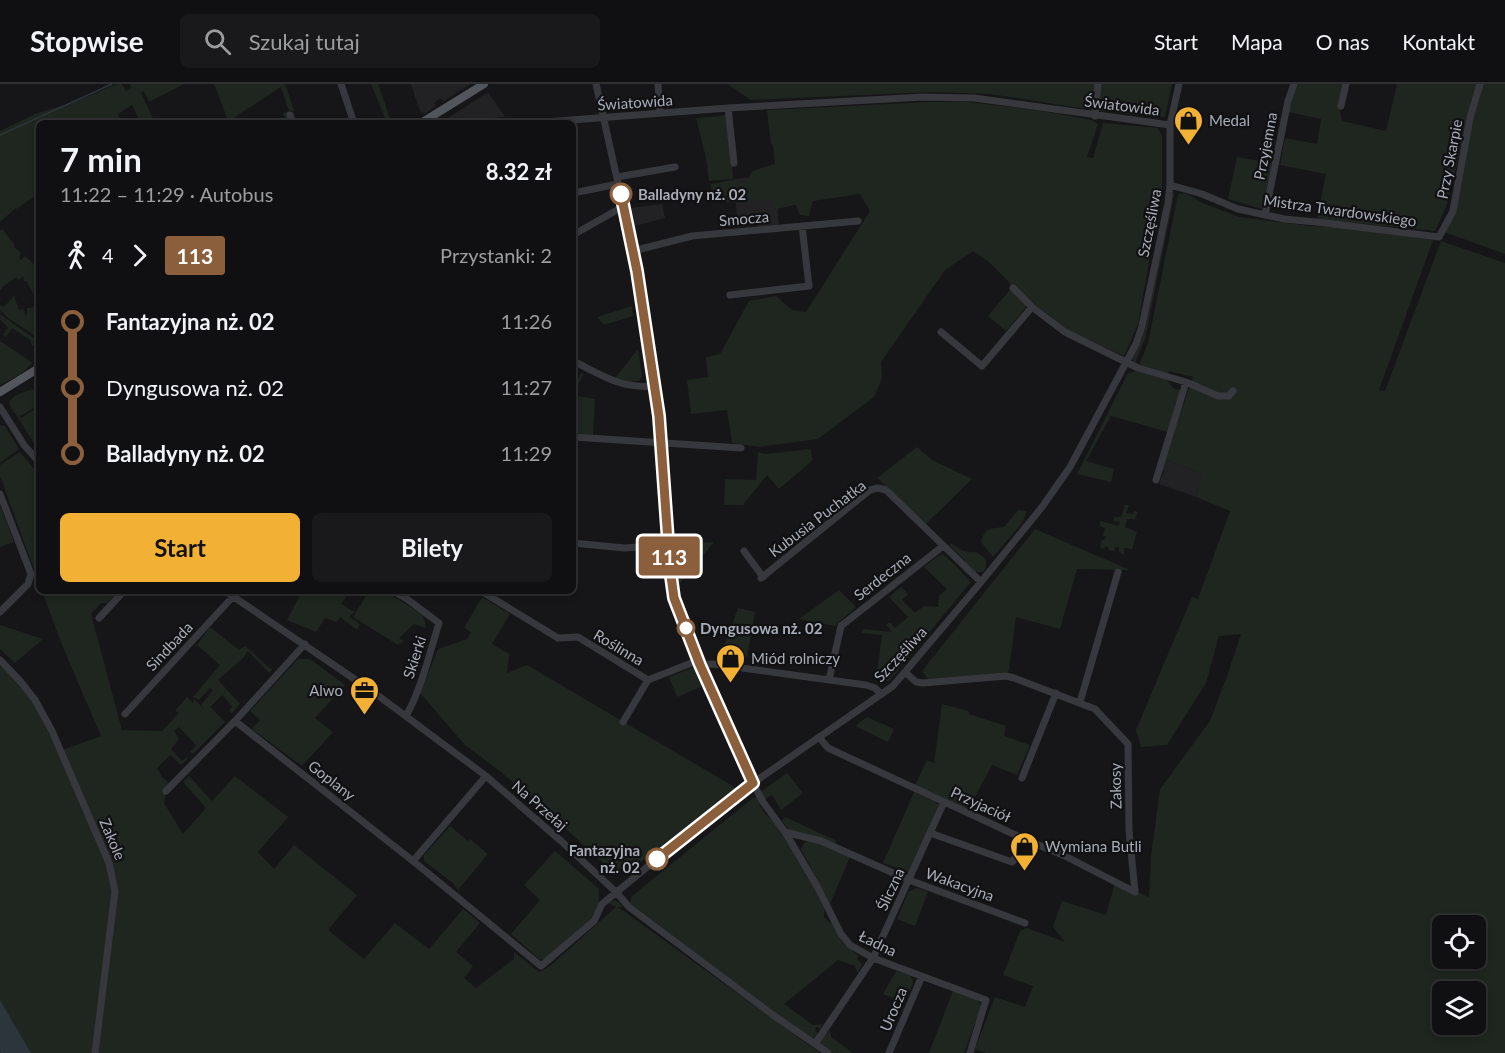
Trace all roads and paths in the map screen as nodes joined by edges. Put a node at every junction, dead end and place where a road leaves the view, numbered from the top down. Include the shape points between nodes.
1 (341, 84) edge
2 (484, 84) edge
3 (596, 84) edge
4 (658, 84) edge
5 (1098, 84) edge
6 (1179, 84) edge
7 (1294, 84) edge
8 (1346, 84) edge
9 (1480, 84) edge
10 (1341, 106) dead end
11 (728, 108) junction
12 (660, 113) junction
13 (290, 115) dead end
14 (1095, 116) junction
15 (604, 118) junction
16 (292, 120) edge
17 (353, 120) edge
18 (432, 120) edge
19 (575, 120) edge
20 (1170, 125) junction
21 (734, 163) dead end
22 (675, 166) dead end
23 (618, 180) junction
24 (1170, 185) junction
25 (576, 192) edge
26 (624, 206) junction
27 (1264, 214) junction
28 (858, 221) dead end
29 (801, 226) junction
30 (576, 233) edge
31 (1439, 237) joint
32 (633, 251) junction
33 (1013, 288) dead end
34 (730, 295) dead end
35 (1032, 307) junction
36 (940, 332) dead end
37 (576, 362) edge
38 (1126, 362) junction
39 (36, 370) edge
40 (1186, 382) junction
41 (654, 386) junction
42 (1233, 391) dead end
43 (0, 392) edge
44 (0, 407) edge
45 (2, 416) edge
46 (576, 437) edge
47 (661, 443) junction
48 (741, 448) dead end
49 (36, 459) edge
50 (1156, 480) dead end
51 (0, 494) edge
52 (576, 543) edge
53 (669, 545) junction
54 (943, 546) junction
55 (744, 551) dead end
56 (1118, 572) dead end
57 (981, 582) junction
58 (121, 594) edge
59 (236, 594) edge
60 (398, 594) edge
61 (486, 594) edge
62 (0, 612) edge
63 (99, 618) dead end
64 (305, 644) junction
65 (0, 660) edge
66 (699, 662) junction
67 (905, 672) junction
68 (648, 680) junction
69 (829, 680) junction
70 (1056, 693) junction
71 (881, 694) junction
72 (1080, 702) junction
73 (125, 714) dead end
74 (406, 716) junction
75 (235, 721) junction
76 (623, 722) dead end
77 (819, 737) junction
78 (486, 776) junction
79 (1022, 778) dead end
80 (753, 783) junction
81 (166, 791) dead end
82 (944, 802) junction
83 (785, 832) junction
84 (930, 833) junction
85 (1022, 838) junction
86 (413, 861) junction
87 (909, 880) junction
88 (616, 892) junction
89 (1136, 892) joint
90 (1024, 923) dead end
91 (873, 958) junction
92 (541, 966) joint
93 (922, 976) junction
94 (815, 1044) junction
95 (95, 1053) edge
96 (828, 1053) edge
97 (889, 1053) edge
98 (970, 1053) edge

1 - 17 street
2 - 18 main road
3 - 15 street, Ładna
4 - 12 street
5 - 14 street
6 - 20 street, Szczęśliwa
7 - 27 street, Przyjemna
8 - 10 street
9 - 31 street, Przy Skarpie via 1453,212
11 - 12 street, Światowida
11 - 14 street, Światowida via 974,98
11 - 21 street
12 - 15 street, Światowida
13 - 16 street
14 - 20 street, Światowida
15 - 19 street, Światowida
15 - 23 street, Ładna
20 - 24 street, Szczęśliwa
22 - 23 street
23 - 25 street
23 - 26 street, Ładna
24 - 27 street, Mistrza Twardowskiego
24 - 38 street, Szczęśliwa via 1142,326
26 - 30 street
26 - 32 street, Ładna
27 - 31 street, Mistrza Twardowskiego
28 - 29 street, Smocza
29 - 32 street, Smocza via 692,236
29 - 34 street via 809,286
32 - 41 street, Ładna
33 - 35 street
35 - 36 street via 981,368
35 - 38 street via 1065,333
37 - 41 street via 620,383
38 - 40 street
38 - 57 street, Szczęśliwa via 1070,467
39 - 43 main road
40 - 42 street via 1218,396 1229,396
40 - 50 street
41 - 47 street, Ładna
44 - 45 street
45 - 49 street
46 - 47 street
47 - 48 street
47 - 53 street, Ładna
51 - 62 street via 30,574 28,584
52 - 53 street via 621,548
53 - 66 street, Ładna via 674,598
54 - 55 street, Kubusia Puchatka via 880,488 870,490 762,578
54 - 57 street
54 - 69 street, Serdeczna via 840,626
56 - 72 street
57 - 67 street, Szczęśliwa
58 - 63 street
59 - 64 street, Na Przełaj
59 - 73 street, Sindbada
60 - 74 street, Skierki via 439,623
61 - 68 street, Roślinna via 558,638 578,637
64 - 74 street, Na Przełaj
64 - 75 street
65 - 95 street, Zakole via 35,700 52,731 112,874 115,891
66 - 68 street
66 - 69 street
66 - 80 street, Ładna
67 - 70 street, Zakosy via 923,683 1006,676
67 - 71 street, Szczęśliwa
68 - 76 street
69 - 71 street via 870,686
70 - 72 street, Zakosy
70 - 79 street
71 - 77 street, Szczęśliwa
72 - 89 street, Zakosy via 1095,709 1128,744 1129,830
74 - 78 street, Na Przełaj
75 - 81 street
75 - 86 street, Goplany
77 - 80 street, Szczęśliwa
77 - 82 street, Przyjaciół via 828,748
78 - 86 street
78 - 88 street, Na Przełaj
80 - 83 street, Ładna
80 - 88 street, Szczęśliwa
82 - 84 street, Śliczna
82 - 85 street, Przyjaciół
83 - 87 street, Wakacyjna via 821,841
83 - 91 street, Ładna via 844,939
84 - 85 street via 1012,862
84 - 87 street, Śliczna
85 - 89 street, Przyjaciół
86 - 92 street, Goplany
87 - 90 street, Wakacyjna
87 - 91 street, Śliczna
88 - 92 street, Szczęśliwa via 602,904 594,921
88 - 94 street, Na Przełaj via 629,907
91 - 93 street, Ładna
91 - 94 street, Śliczna
93 - 97 street, Urocza
93 - 98 street, Ładna via 986,1000
94 - 96 street, Na Przełaj

